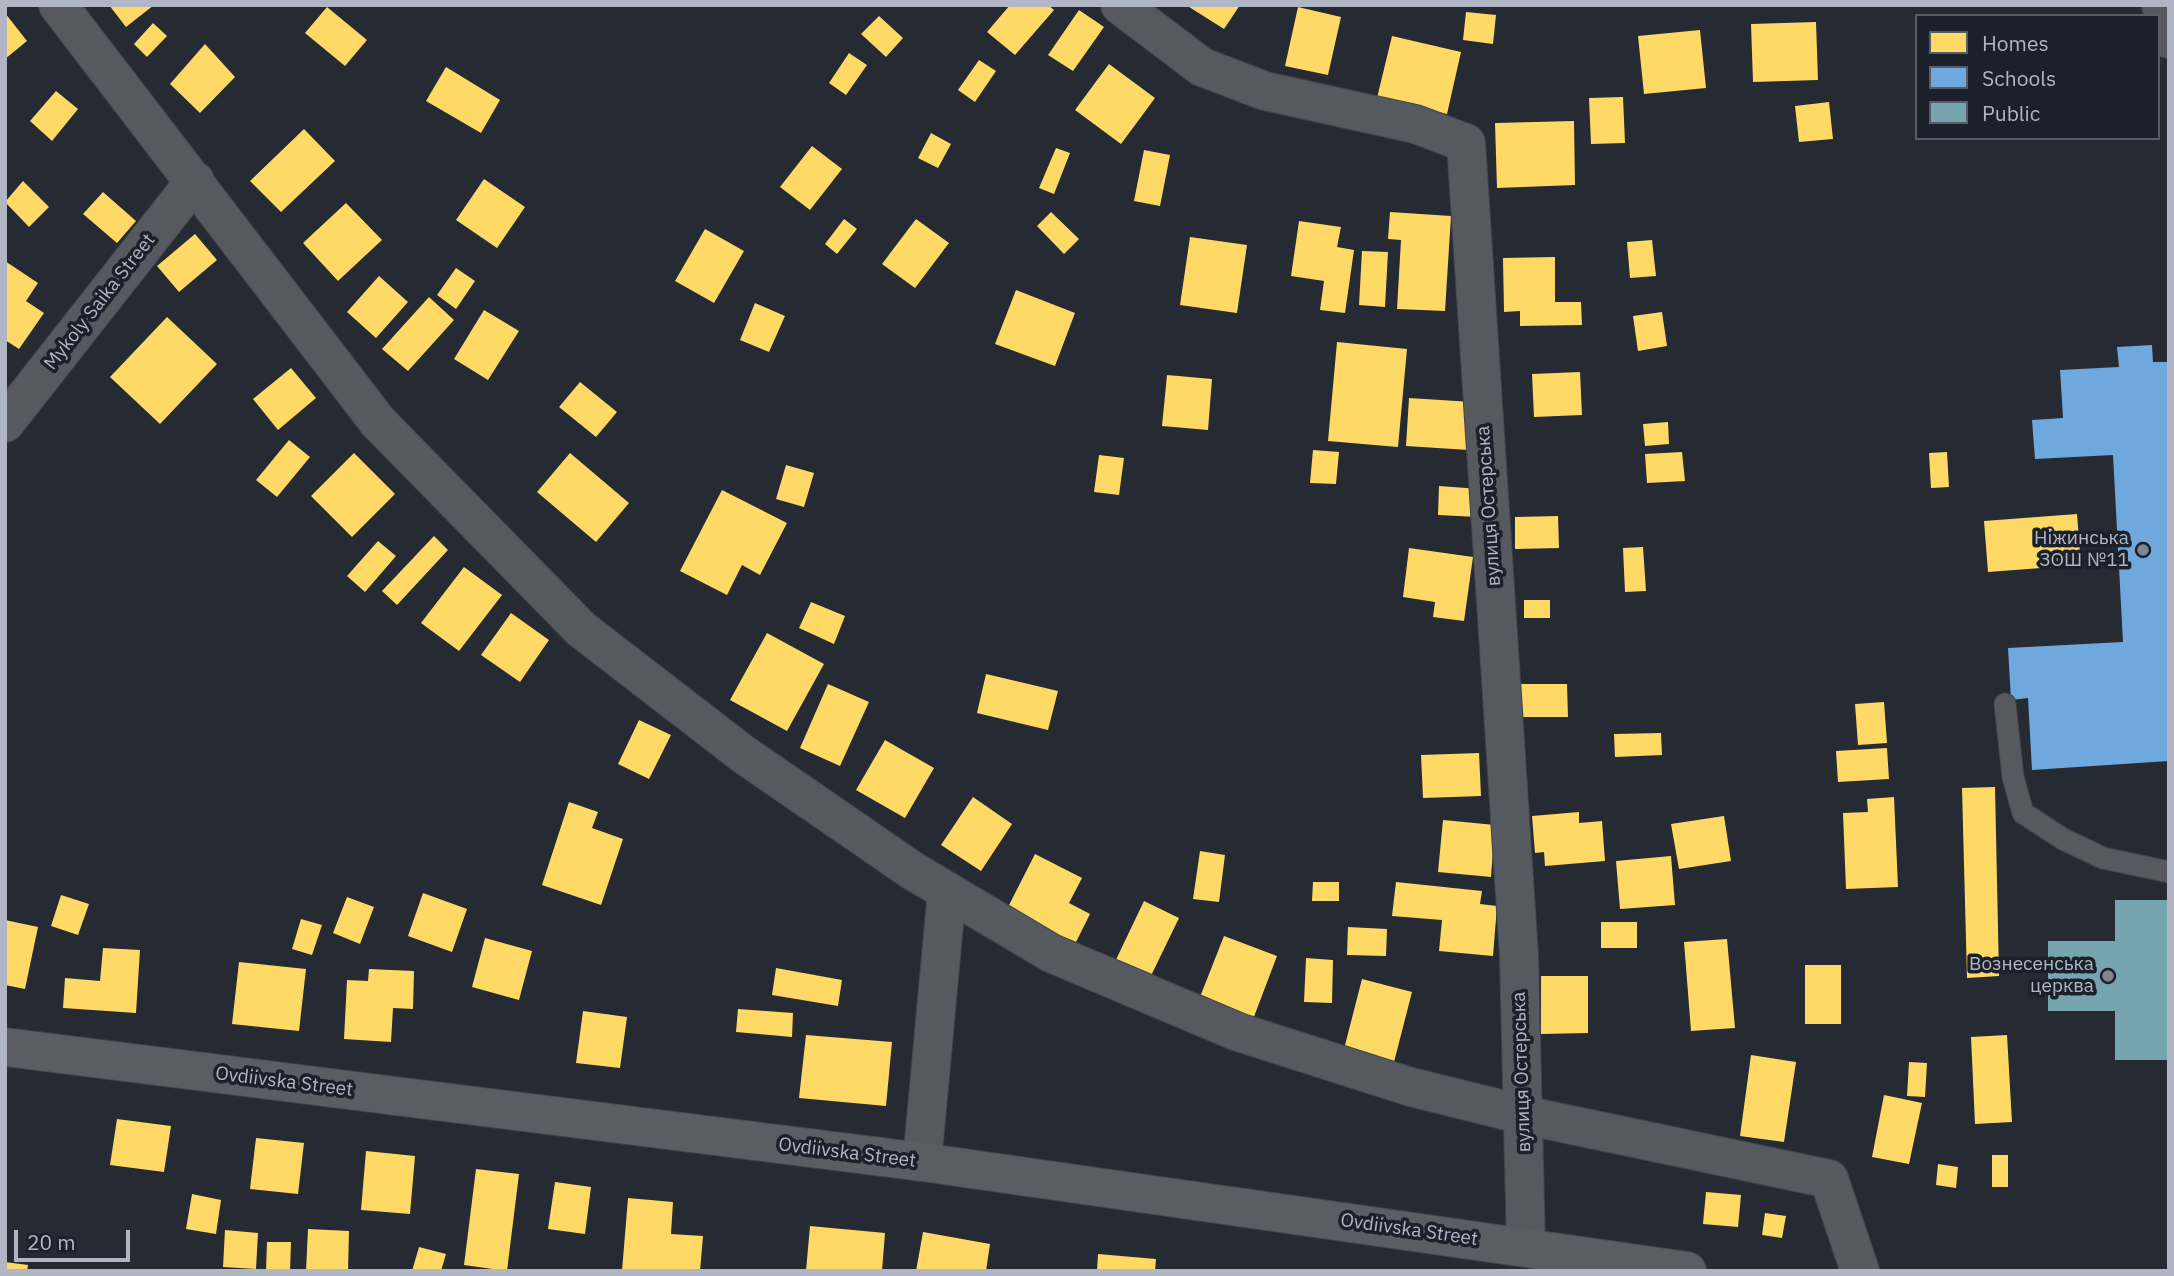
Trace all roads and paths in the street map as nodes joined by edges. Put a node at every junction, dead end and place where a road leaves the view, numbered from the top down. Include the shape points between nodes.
1 (58, 5) edge
2 (1120, 5) edge
3 (2161, 5) edge
4 (2169, 39) edge
5 (195, 181) junction
6 (5, 422) edge
7 (2005, 704) dead end
8 (2169, 872) edge
9 (947, 891) junction
10 (5, 1047) edge
11 (1524, 1115) junction
12 (922, 1162) junction
13 (1526, 1247) junction
14 (1687, 1271) edge
15 (1860, 1271) edge

1 - 5 street
2 - 11 street, вулиця Остерська via 1202,68 1265,91 1415,124 1466,143 1519,956
3 - 4 street
5 - 6 street, Mykoly Saika Street
5 - 9 street via 378,422 580,629 743,754
7 - 8 lane via 2012,777 2023,813 2103,858
9 - 11 street via 1051,953 1238,1032 1411,1087
9 - 12 street
10 - 12 main road, Ovdiivska Street
11 - 13 street, вулиця Остерська
11 - 15 street via 1829,1179
12 - 13 main road, Ovdiivska Street
13 - 14 main road, Ovdiivska Street

